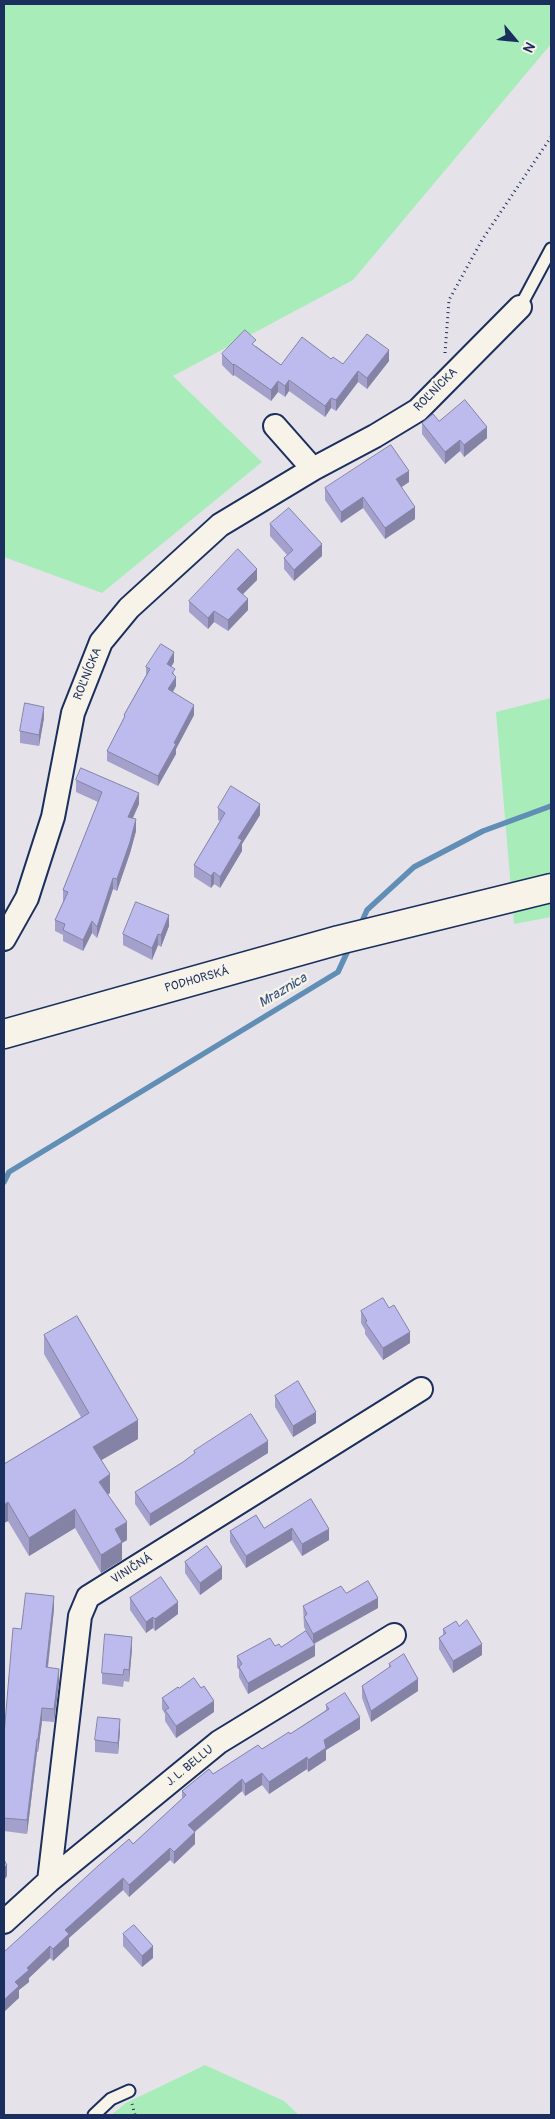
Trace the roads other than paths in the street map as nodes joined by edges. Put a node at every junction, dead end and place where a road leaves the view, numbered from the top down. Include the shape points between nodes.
1 (551, 249) edge
2 (520, 307) joint
3 (275, 426) dead end
4 (312, 469) junction
5 (551, 888) edge
6 (4, 939) edge
7 (4, 1034) edge
8 (421, 1390) dead end
9 (394, 1635) dead end
10 (49, 1881) junction
11 (4, 1922) edge
12 (129, 2091) dead end
13 (94, 2115) edge

1 - 2 lane
2 - 4 street, ROĽNÍCKA via 418,410
3 - 4 street
4 - 6 street, ROĽNÍCKA via 220,525 129,608 101,642 73,713 53,817 27,898
5 - 7 street, PODHORSKÁ via 339,940
8 - 10 street, VINIČNÁ via 88,1597 80,1616
9 - 10 street, J. L. BELLU via 218,1742
10 - 11 street, J. L. BELLU
12 - 13 lane via 111,2099

